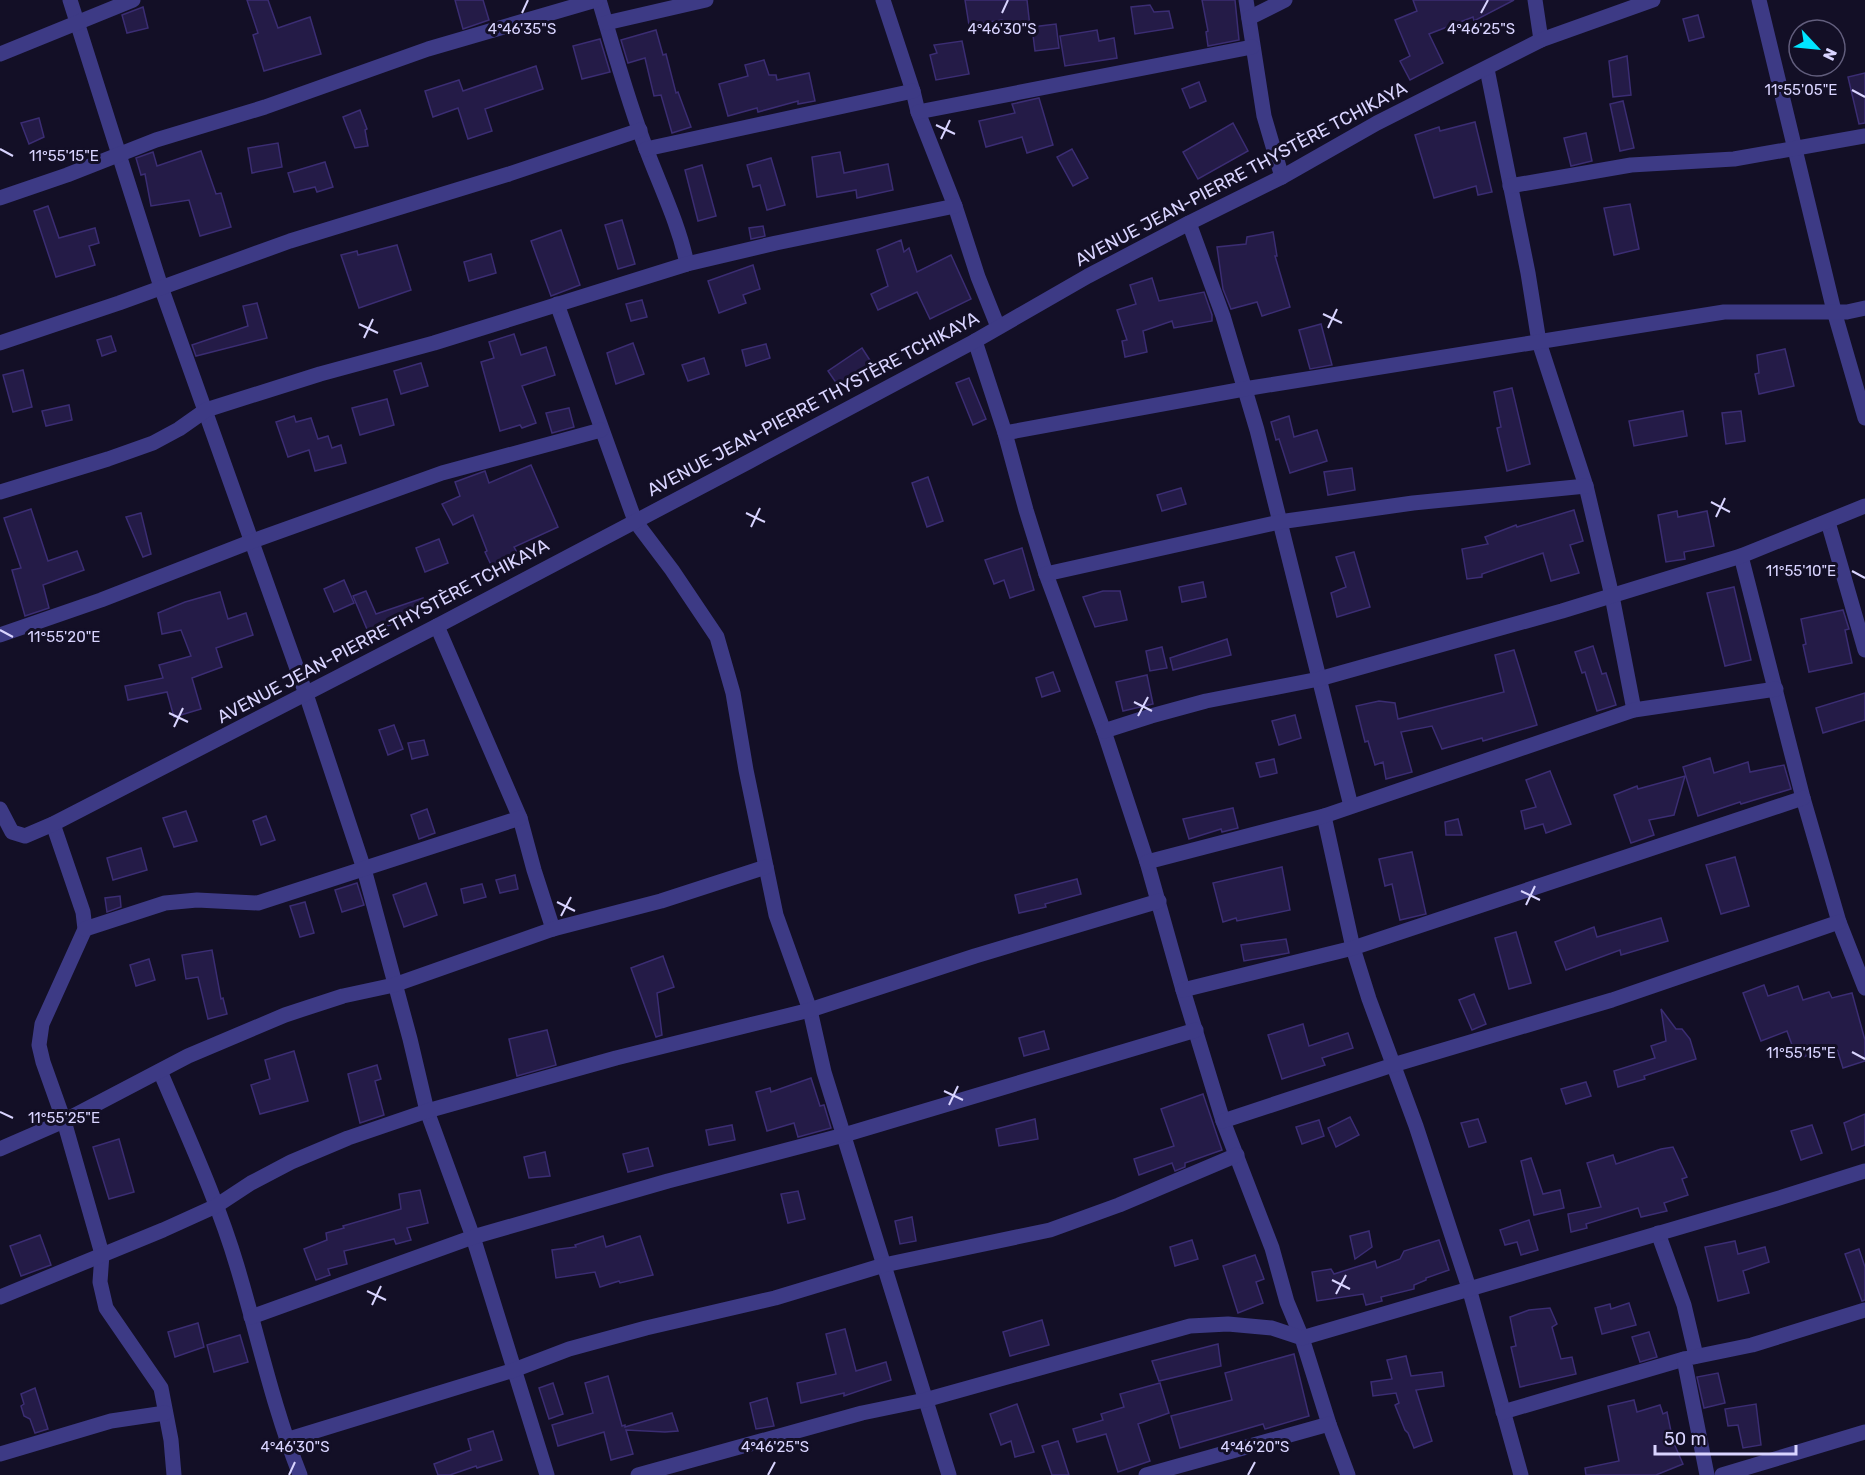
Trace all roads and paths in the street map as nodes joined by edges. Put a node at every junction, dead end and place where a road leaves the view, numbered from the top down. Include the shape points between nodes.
1 (70, 0) edge
2 (133, 0) edge
3 (598, 0) edge
4 (706, 0) edge
5 (883, 0) edge
6 (1246, 0) edge
7 (1285, 0) edge
8 (1535, 0) edge
9 (1653, 0) edge
10 (1759, 0) edge
11 (1249, 18) junction
12 (78, 22) junction
13 (606, 23) junction
14 (1541, 40) junction
15 (1252, 47) junction
16 (0, 54) edge
17 (1487, 69) junction
18 (913, 91) junction
19 (918, 112) junction
20 (640, 130) junction
21 (1865, 136) edge
22 (646, 149) junction
23 (1794, 149) junction
24 (121, 154) junction
25 (1282, 177) junction
26 (1510, 186) junction
27 (0, 198) edge
28 (955, 206) junction
29 (1189, 223) junction
30 (687, 264) junction
31 (161, 286) junction
32 (557, 304) junction
33 (1865, 308) edge
34 (1834, 311) junction
35 (998, 327) junction
36 (975, 341) junction
37 (1539, 342) junction
38 (0, 343) edge
39 (1244, 389) junction
40 (206, 410) junction
41 (1865, 418) edge
42 (601, 430) junction
43 (1005, 433) junction
44 (1586, 486) junction
45 (0, 492) edge
46 (1865, 506) edge
47 (635, 521) junction
48 (1279, 522) junction
49 (1828, 522) junction
50 (250, 542) junction
51 (1741, 556) junction
52 (1046, 574) junction
53 (1612, 596) junction
54 (438, 626) junction
55 (0, 634) edge
56 (1865, 650) edge
57 (1319, 679) junction
58 (1776, 689) junction
59 (306, 694) junction
60 (1634, 710) junction
61 (1104, 731) junction
62 (1803, 798) junction
63 (1351, 806) junction
64 (1, 811) edge
65 (1324, 816) junction
66 (520, 818) junction
67 (53, 824) junction
68 (1147, 862) junction
69 (766, 867) junction
70 (364, 868) junction
71 (1159, 901) junction
72 (1839, 922) junction
73 (85, 929) junction
74 (554, 929) junction
75 (1353, 948) junction
76 (394, 985) junction
77 (1865, 988) edge
78 (1183, 990) junction
79 (810, 1010) junction
80 (1196, 1030) junction
81 (1393, 1065) junction
82 (160, 1071) junction
83 (428, 1111) junction
84 (64, 1120) junction
85 (1223, 1121) junction
86 (844, 1135) junction
87 (0, 1149) edge
88 (1237, 1155) junction
89 (1865, 1171) edge
90 (216, 1206) junction
91 (1658, 1233) junction
92 (473, 1238) junction
93 (102, 1254) junction
94 (884, 1266) junction
95 (1469, 1288) junction
96 (0, 1297) edge
97 (1865, 1310) edge
98 (251, 1317) junction
99 (1302, 1338) junction
100 (1690, 1358) junction
101 (514, 1370) junction
102 (925, 1400) junction
103 (1503, 1412) junction
104 (165, 1413) junction
105 (1329, 1424) junction
106 (1865, 1432) edge
107 (286, 1440) junction
108 (0, 1454) edge
109 (174, 1475) edge
110 (300, 1475) edge
111 (547, 1475) edge
112 (638, 1475) edge
113 (949, 1475) edge
114 (1146, 1475) edge
115 (1348, 1475) edge
116 (1521, 1475) edge
117 (1707, 1475) edge
118 (1722, 1475) edge

1 - 12 street
2 - 12 street
3 - 13 street
3 - 24 street via 428,50
4 - 13 street
5 - 18 street
6 - 11 street
7 - 11 street
8 - 14 street
9 - 14 street, AVENUE JEAN-PIERRE THYSTÈRE TCHIKAYA
10 - 23 street
11 - 15 street
12 - 16 street
12 - 24 street
13 - 20 street
14 - 17 street, AVENUE JEAN-PIERRE THYSTÈRE TCHIKAYA
15 - 19 street
15 - 25 street via 1264,116
17 - 25 street, AVENUE JEAN-PIERRE THYSTÈRE TCHIKAYA via 1377,123
17 - 26 street
18 - 19 street
18 - 22 street
19 - 28 street
20 - 22 street
20 - 31 street
21 - 23 street
22 - 30 street
23 - 26 street via 1734,159 1631,165
23 - 34 street
24 - 27 street
24 - 31 street
25 - 29 street, AVENUE JEAN-PIERRE THYSTÈRE TCHIKAYA
26 - 37 street
28 - 30 street
28 - 35 street
29 - 35 street, AVENUE JEAN-PIERRE THYSTÈRE TCHIKAYA
29 - 39 street via 1223,316
30 - 32 street
31 - 38 street
31 - 40 street
32 - 40 street
32 - 42 street
33 - 34 street
34 - 37 street via 1724,312
34 - 41 street
35 - 36 street, AVENUE JEAN-PIERRE THYSTÈRE TCHIKAYA
36 - 43 street
36 - 47 street, AVENUE JEAN-PIERRE THYSTÈRE TCHIKAYA
37 - 39 street
37 - 44 street
39 - 43 street
39 - 48 street
40 - 45 street via 153,443
40 - 50 street
42 - 47 street
42 - 50 street via 442,473
43 - 52 street
44 - 48 street via 1413,503
44 - 53 street
46 - 49 street
47 - 54 street, AVENUE JEAN-PIERRE THYSTÈRE TCHIKAYA
47 - 69 street via 717,637 733,693
48 - 52 street
48 - 57 street
49 - 51 street
49 - 56 street
50 - 55 street
50 - 59 street
51 - 53 street
51 - 58 street
52 - 61 street
53 - 57 street
53 - 60 street
54 - 59 street, AVENUE JEAN-PIERRE THYSTÈRE TCHIKAYA
54 - 66 street
57 - 61 street via 1206,701
57 - 63 street
58 - 60 street
58 - 62 street
59 - 67 street, AVENUE JEAN-PIERRE THYSTÈRE TCHIKAYA
59 - 70 street
60 - 63 street
61 - 68 street
62 - 72 street
62 - 75 street
63 - 65 street
64 - 67 street, AVENUE JEAN-PIERRE THYSTÈRE TCHIKAYA via 12,832 25,836
65 - 68 street
65 - 75 street
66 - 70 street
66 - 74 street
67 - 73 street via 83,912
68 - 71 street
69 - 74 street via 661,901
69 - 79 street via 776,915
70 - 73 street via 258,903 165,903
70 - 76 street
71 - 78 street
71 - 79 street
72 - 77 street
72 - 81 street via 1612,1000
73 - 84 street via 42,1024 39,1045
74 - 76 street
75 - 78 street
75 - 81 street
76 - 82 street via 285,1015
76 - 83 street
78 - 80 street
79 - 83 street via 616,1058
79 - 86 street
80 - 85 street
80 - 86 street
81 - 85 street
81 - 95 street
82 - 84 street
82 - 90 street
83 - 90 street via 291,1162
83 - 92 street
84 - 87 street
84 - 93 street
85 - 88 street
86 - 92 street
86 - 94 street
88 - 94 street via 1050,1230
88 - 99 street
89 - 91 street
90 - 93 street
90 - 98 street
91 - 95 street
91 - 100 street via 1684,1305
92 - 98 street
92 - 101 street
93 - 96 street
93 - 104 street via 100,1282 106,1308 161,1388
94 - 101 street via 775,1298 569,1349
94 - 102 street
95 - 99 street
95 - 103 street
97 - 100 street via 1752,1345
98 - 107 street
99 - 102 street via 1272,1328 1190,1326
99 - 105 street
100 - 103 street
100 - 117 street
101 - 107 street
101 - 111 street
102 - 112 street via 861,1413
102 - 113 street
103 - 116 street
104 - 108 street via 111,1421
104 - 109 street
105 - 114 street
105 - 115 street
106 - 118 street
107 - 110 street

